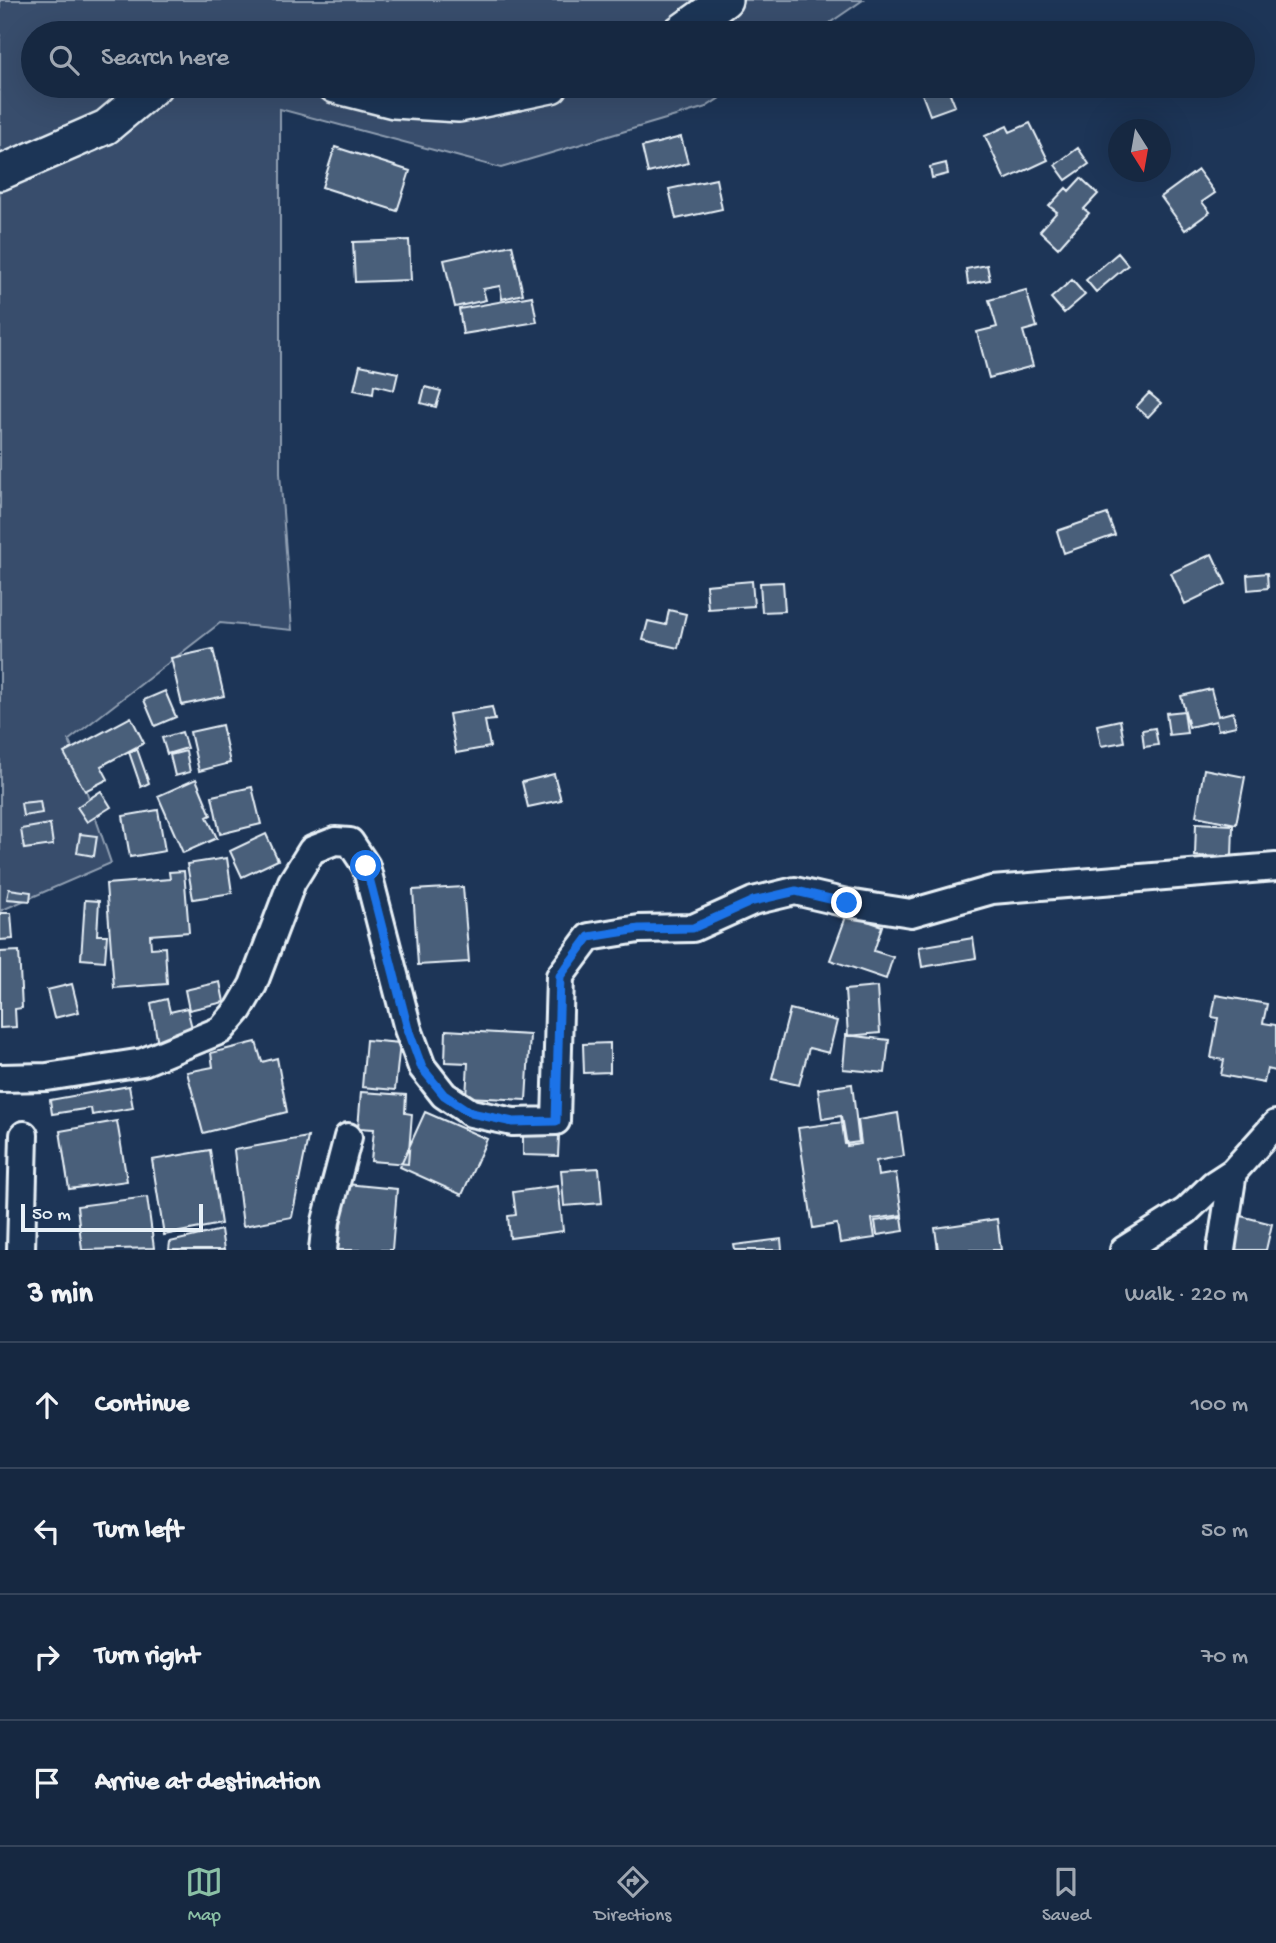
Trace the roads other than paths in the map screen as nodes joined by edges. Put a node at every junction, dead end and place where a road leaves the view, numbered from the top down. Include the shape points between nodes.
1 (725, 0) edge
2 (696, 21) edge
3 (141, 98) edge
4 (382, 98) edge
5 (493, 98) edge
6 (0, 173) edge
7 (1276, 867) edge
8 (0, 1078) edge
9 (1276, 1124) edge
10 (23, 1135) dead end
11 (348, 1137) dead end
12 (1233, 1172) junction
13 (21, 1250) edge
14 (323, 1250) edge
15 (1124, 1250) edge
16 (1221, 1250) edge

1 - 2 street
3 - 6 street via 106,127
4 - 5 street via 459,105
7 - 8 street via 992,890 911,913 796,891 753,901 693,928 639,929 589,937 560,976 556,1121 513,1122 471,1113 444,1095 422,1068 366,866 350,842 335,841 312,850 292,882 253,985 221,1030 143,1062 47,1077
9 - 12 street
10 - 13 street
11 - 14 street
12 - 15 street via 1186,1211
12 - 16 street

